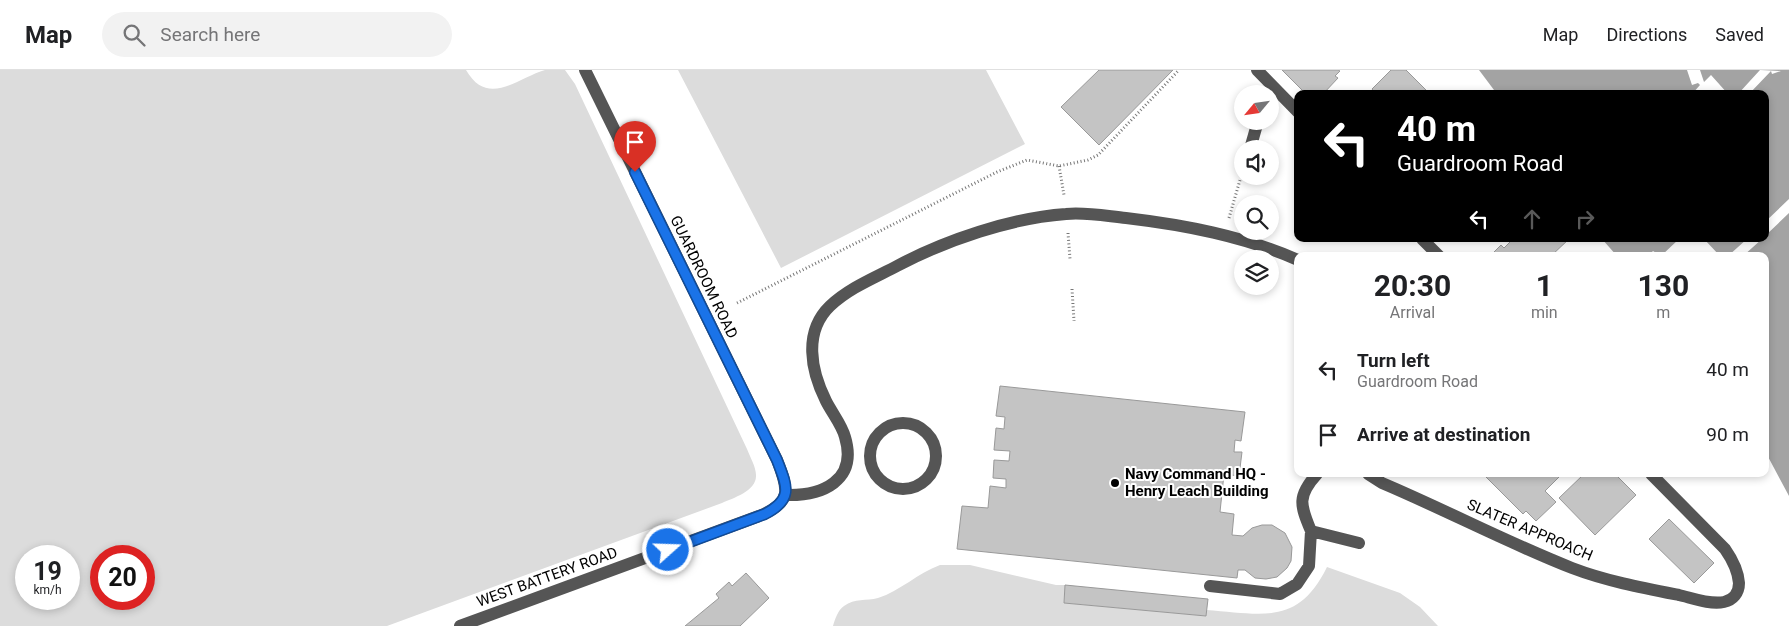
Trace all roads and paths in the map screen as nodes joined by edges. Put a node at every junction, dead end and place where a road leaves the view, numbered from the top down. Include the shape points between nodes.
1 (585, 70) edge
2 (1179, 70) edge
3 (1256, 70) edge
4 (1267, 85) edge
5 (1279, 98) edge
6 (1294, 109) edge
7 (1059, 166) junction
8 (1238, 185) edge
9 (1066, 202) dead end
10 (1228, 220) dead end
11 (1068, 228) dead end
12 (1425, 242) edge
13 (1435, 252) edge
14 (1294, 258) edge
15 (1070, 259) dead end
16 (1072, 289) dead end
17 (738, 303) dead end
18 (1074, 321) dead end
19 (870, 453) junction
20 (848, 455) junction
21 (1313, 477) edge
22 (1373, 477) edge
23 (1654, 477) edge
24 (784, 498) junction
25 (1311, 531) junction
26 (1359, 543) dead end
27 (1210, 586) dead end
28 (460, 626) edge

1 - 24 lane, GUARDROOM ROAD via 777,460 786,485
2 - 7 path via 1098,155
3 - 4 lane
5 - 6 lane
7 - 9 path
7 - 17 path via 1027,160 997,172
8 - 10 path
11 - 15 path
12 - 13 lane
14 - 20 lane via 1254,243 1192,228 1086,214 1044,216 986,230 930,249 848,292 824,312 815,330 813,367 825,399 845,436
16 - 18 path
19 - 19 lane via 870,464 878,478 896,489 912,488 922,483 932,471 935,460 935,450 928,435 904,423 893,425 879,434
19 - 20 lane
20 - 24 lane via 844,473 829,488
21 - 25 lane via 1305,487 1302,509
22 - 23 lane, SLATER APPROACH via 1581,571 1641,587 1725,602 1734,596 1738,588 1736,568 1725,549
24 - 28 lane, WEST BATTERY ROAD via 773,510 758,516
25 - 26 lane
25 - 27 lane via 1308,566 1297,584 1280,594

